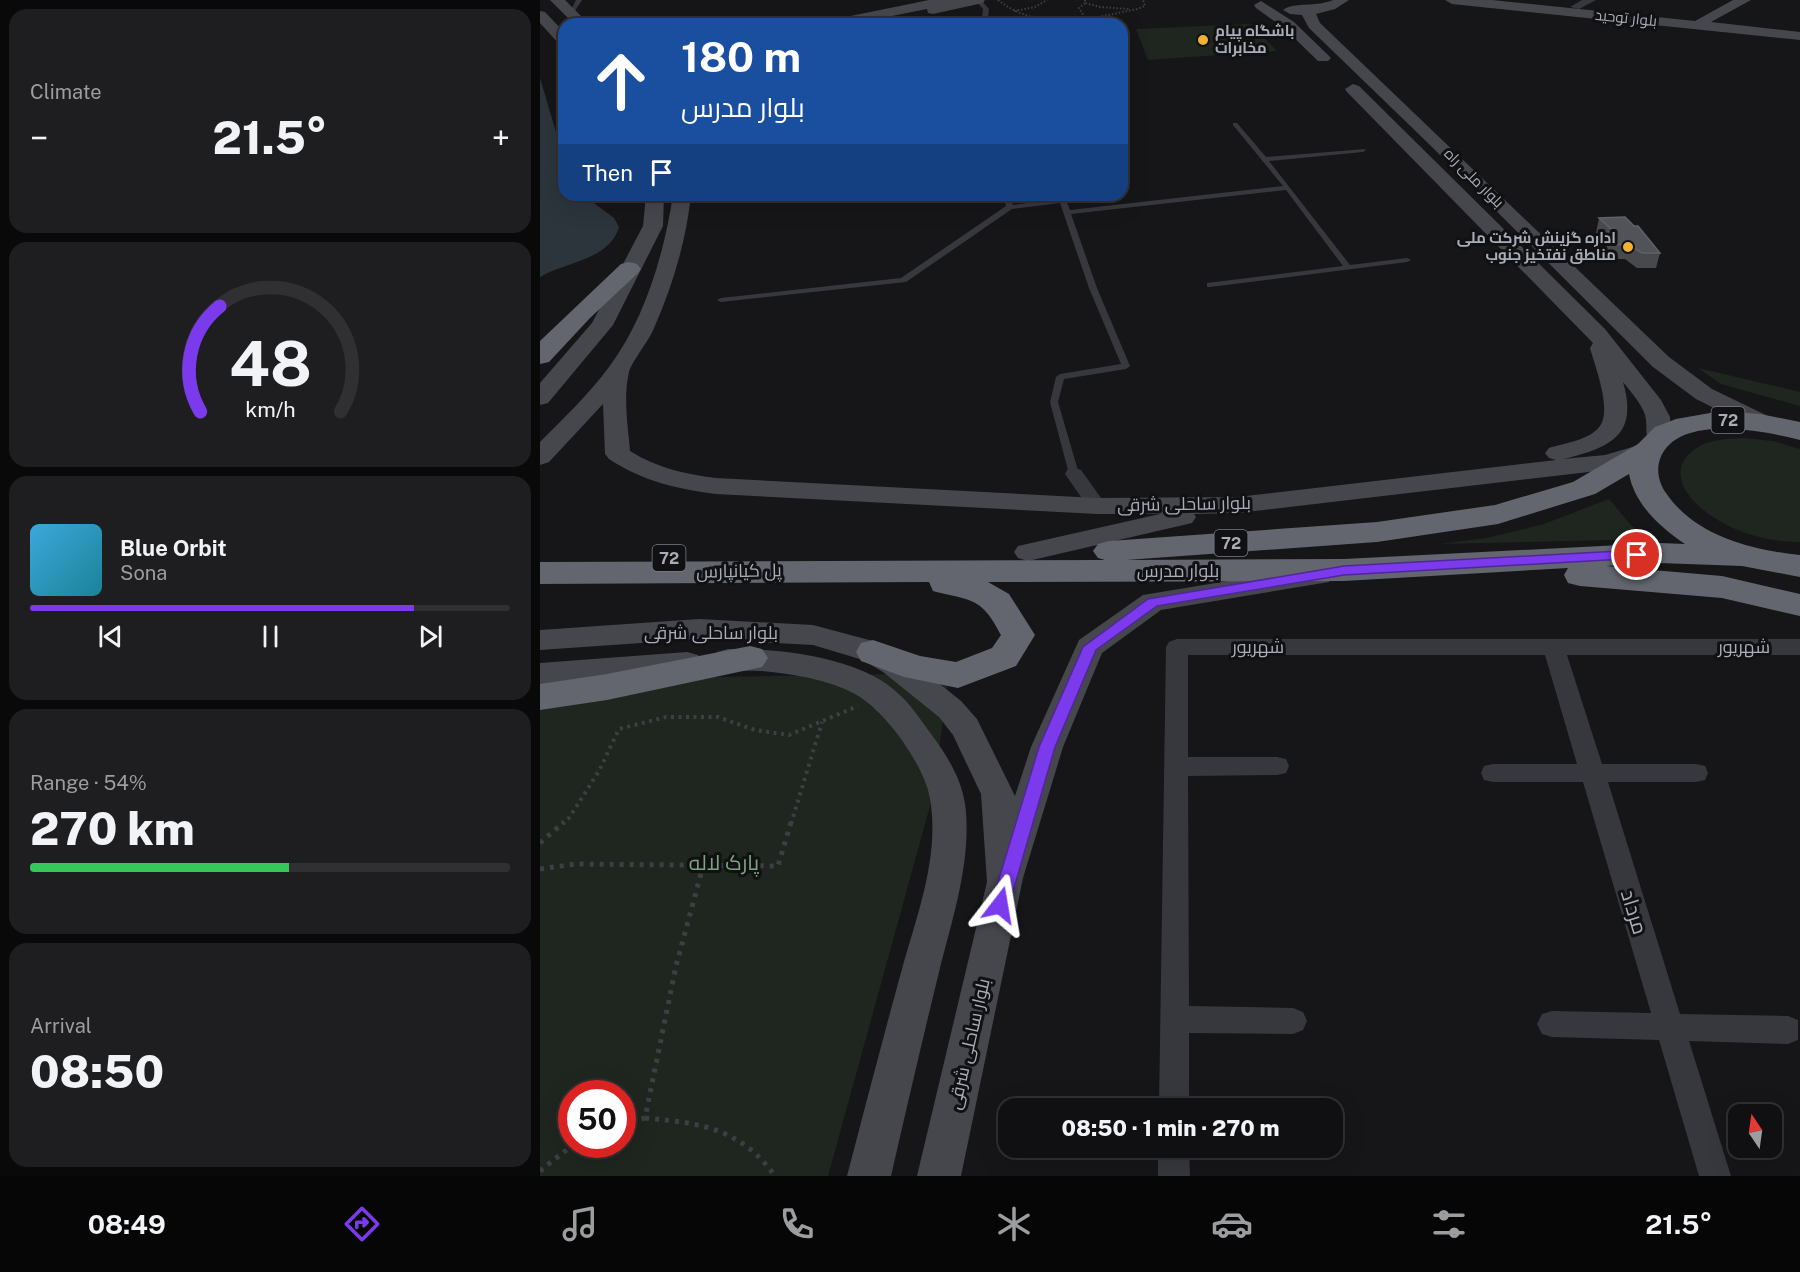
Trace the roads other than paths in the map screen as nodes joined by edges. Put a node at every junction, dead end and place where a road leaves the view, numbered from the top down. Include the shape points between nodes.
1 (557, 0) edge
2 (579, 0) edge
3 (950, 0) edge
4 (978, 0) edge
5 (1452, 0) edge
6 (1505, 0) edge
7 (1591, 0) edge
8 (1744, 0) edge
9 (1345, 1) edge
10 (1256, 3) edge
11 (1575, 7) junction
12 (1307, 10) junction
13 (571, 13) junction
14 (540, 15) edge
15 (576, 18) edge
16 (861, 18) edge
17 (890, 18) edge
18 (985, 18) edge
19 (1702, 22) junction
20 (1800, 29) edge
21 (558, 34) edge
22 (1800, 36) edge
23 (1235, 124) dead end
24 (1435, 140) junction
25 (1408, 142) junction
26 (1363, 150) dead end
27 (1265, 159) junction
28 (1288, 188) junction
29 (655, 201) edge
30 (681, 201) edge
31 (1008, 201) edge
32 (1045, 201) edge
33 (1063, 201) edge
34 (1010, 207) junction
35 (1067, 212) junction
36 (1407, 260) dead end
37 (1348, 267) junction
38 (629, 270) junction
39 (1210, 285) dead end
40 (721, 300) dead end
41 (1597, 334) junction
42 (540, 356) edge
43 (618, 371) junction
44 (540, 398) edge
45 (1763, 423) junction
46 (1800, 431) edge
47 (1653, 444) junction
48 (540, 457) edge
49 (1074, 474) joint
50 (1457, 479) junction
51 (1238, 505) junction
52 (1097, 506) junction
53 (1028, 552) junction
54 (1742, 556) junction
55 (540, 559) edge
56 (796, 563) junction
57 (1792, 568) edge
58 (1344, 570) junction
59 (876, 571) junction
60 (540, 573) edge
61 (1800, 605) edge
62 (540, 640) edge
63 (1554, 647) junction
64 (1800, 647) edge
65 (873, 652) junction
66 (750, 658) junction
67 (540, 674) edge
68 (540, 697) edge
69 (1277, 766) dead end
70 (1176, 767) junction
71 (1592, 772) junction
72 (1493, 773) dead end
73 (1696, 773) dead end
74 (1005, 882) junction
75 (1175, 1019) junction
76 (1293, 1021) dead end
77 (1551, 1024) dead end
78 (1670, 1028) junction
79 (1788, 1030) dead end
80 (1174, 1098) edge
81 (1174, 1158) edge
82 (869, 1176) edge
83 (939, 1176) edge
84 (1174, 1176) edge
85 (1715, 1176) edge

1 - 13 main road
2 - 13 lane
3 - 16 main road
4 - 17 main road
4 - 18 lane via 986,9
5 - 19 main road, بلوار توحید
6 - 11 main road, بلوار توحید
7 - 11 street
8 - 19 main road
9 - 12 main road
10 - 12 main road via 1275,9
10 - 25 main road, بلوار ملی راه via 1289,25
11 - 19 main road, بلوار توحید
12 - 24 main road, بلوار ملی راه via 1314,25
13 - 15 main road
14 - 21 main road
19 - 20 main road, بلوار توحید
19 - 22 main road, بلوار توحید
23 - 27 lane
24 - 25 main road
24 - 45 main road, بلوار ملی راه via 1661,362 1704,394
25 - 41 main road, بلوار ملی راه
26 - 27 lane
27 - 28 lane
28 - 35 lane
28 - 37 lane
29 - 38 main road via 653,226
30 - 43 main road via 679,224 648,318
31 - 34 lane
32 - 34 lane
33 - 35 lane
34 - 40 lane via 903,280
35 - 49 lane via 1126,366 1060,377 1054,402
36 - 37 lane
37 - 39 lane
38 - 42 highway
38 - 44 main road via 602,325
41 - 47 main road, بلوار ملی راه via 1658,417
41 - 50 main road via 1618,412 1613,430 1587,447
43 - 48 main road
43 - 52 main road, بلوار ساحلی شرقی via 618,454 639,469 670,480 716,486
45 - 46 highway, 72
45 - 47 highway, 72 via 1703,422 1678,428
47 - 50 main road, بلوار ساحلی شرقی via 1606,462
47 - 53 highway, بلوار مدرس / 72 via 1584,488 1498,514 1377,532 1126,550
47 - 54 highway, 72 via 1643,467 1646,486 1659,506 1689,531
49 - 52 street
50 - 51 main road, بلوار ساحلی شرقی
51 - 52 main road, بلوار ساحلی شرقی
51 - 53 main road
53 - 56 highway, بلوار مدرس / 72
54 - 57 highway, 72
54 - 58 highway, بلوار مدرس / 72 via 1659,553
55 - 56 highway, 72
56 - 59 highway, بلوار مدرس / 72
56 - 60 highway, پل کیانپارس / 72
58 - 59 highway, بلوار مدرس / 72
58 - 61 highway via 1590,575 1722,587
58 - 74 main road via 1153,602 1090,647 1047,747
59 - 65 highway via 985,591 1005,609 1018,635 1004,657 958,675 916,668
62 - 65 main road, بلوار ساحلی شرقی via 710,630 813,635
63 - 64 street, شهریور
63 - 70 street, شهریور via 1177,647
63 - 71 street, مرداد
65 - 74 main road, بلوار ساحلی شرقی via 925,687 966,728 998,794
66 - 67 main road, بلوار ساحلی شرقی
66 - 68 highway
66 - 82 main road, بلوار ساحلی شرقی via 822,671 865,686 881,696 899,716 943,777 949,823 942,888
69 - 70 street
70 - 75 street, شهریور
71 - 72 street
71 - 73 street
71 - 78 street, مرداد
74 - 83 main road, بلوار ساحلی شرقی
75 - 76 street
75 - 80 street, شهریور
77 - 78 street
78 - 79 street
78 - 85 street, مرداد
81 - 84 street

